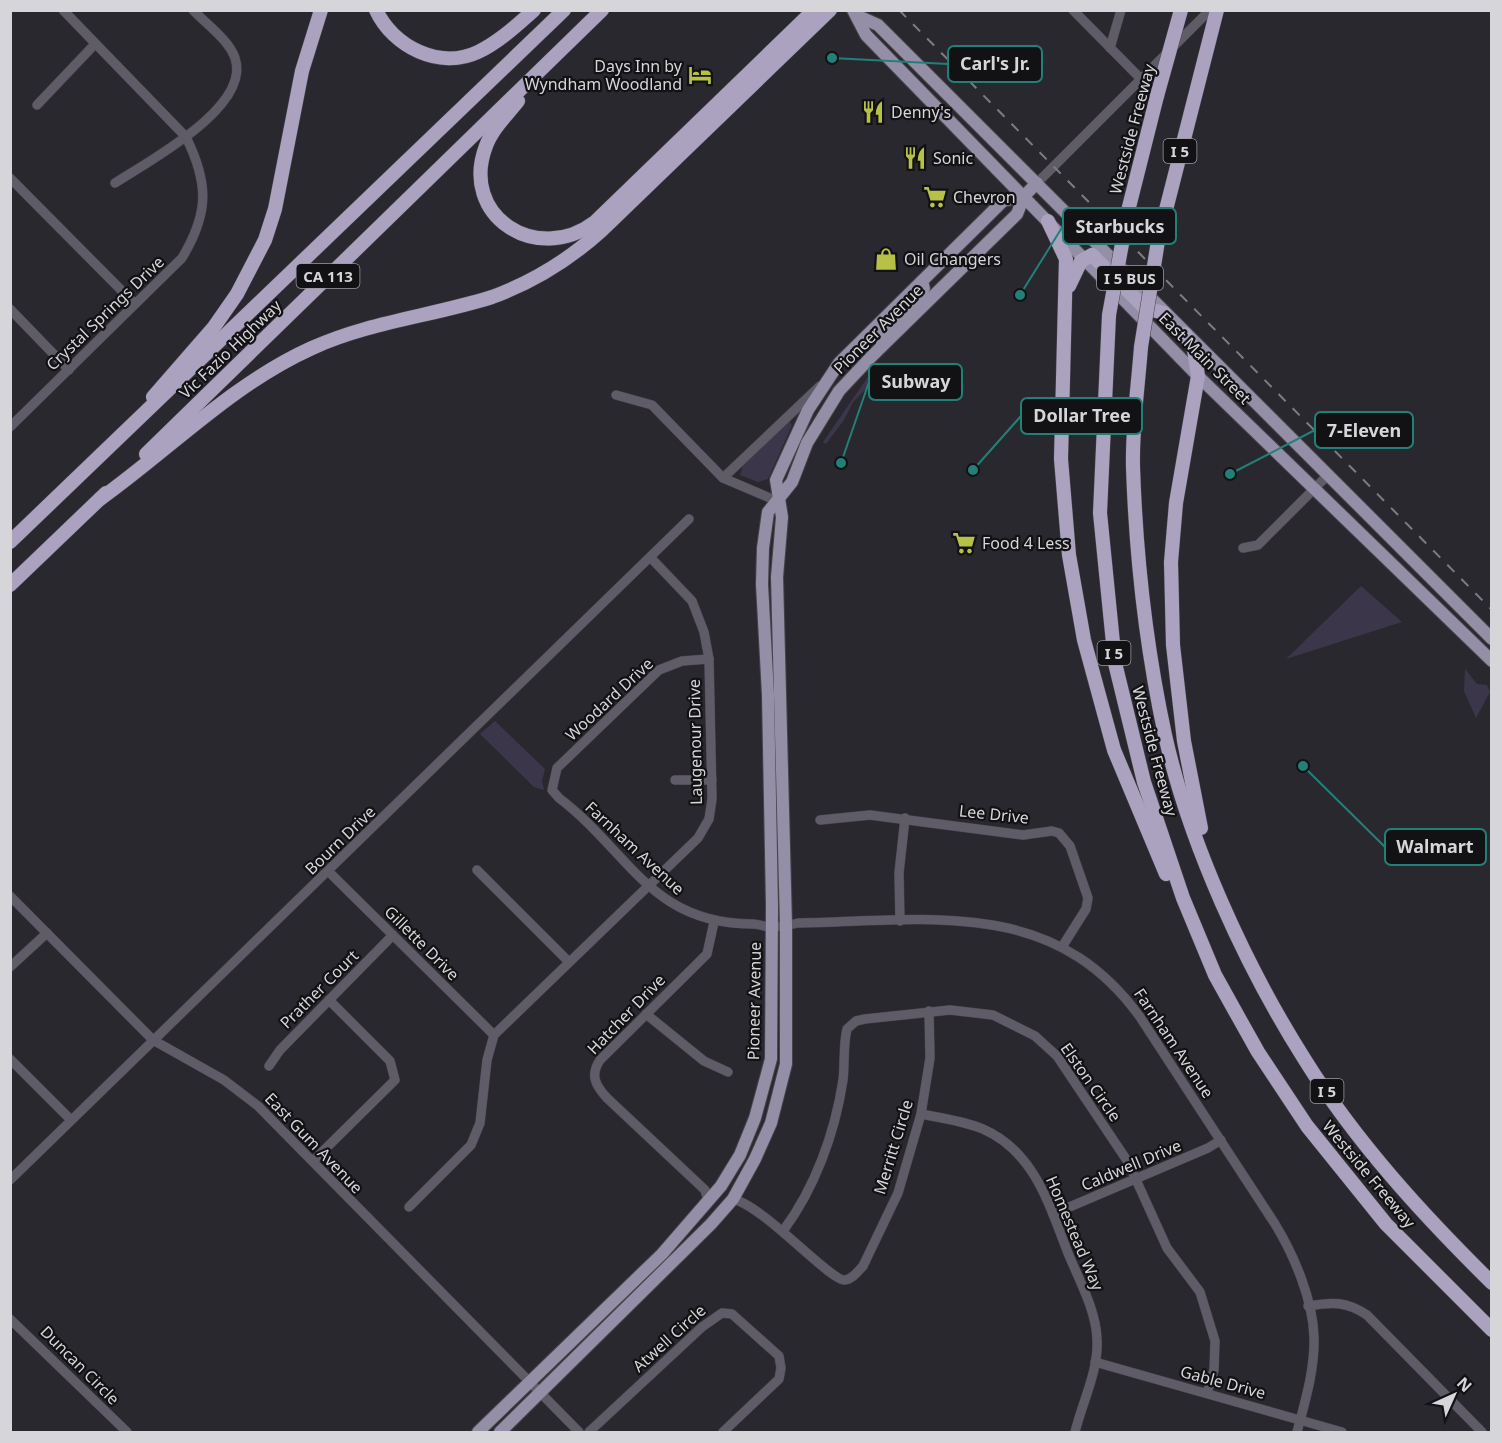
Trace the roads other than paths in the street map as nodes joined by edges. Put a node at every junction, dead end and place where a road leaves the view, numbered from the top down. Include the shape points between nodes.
1 (63, 10) edge
2 (193, 10) edge
3 (321, 10) edge
4 (376, 10) edge
5 (534, 10) edge
6 (564, 10) edge
7 (602, 10) edge
8 (814, 10) edge
9 (830, 10) edge
10 (1072, 10) edge
11 (1121, 10) edge
12 (1180, 10) edge
13 (1210, 10) edge
14 (1216, 10) edge
15 (855, 13) edge
16 (95, 44) junction
17 (1110, 48) junction
18 (557, 54) junction
19 (892, 61) junction
20 (1140, 78) junction
21 (939, 85) junction
22 (37, 105) dead end
23 (186, 137) junction
24 (10, 178) edge
25 (114, 183) dead end
26 (1036, 183) junction
27 (1024, 196) junction
28 (1048, 221) junction
29 (1084, 258) junction
30 (922, 281) junction
31 (1067, 294) junction
32 (900, 303) junction
33 (135, 304) junction
34 (10, 309) edge
35 (1164, 313) junction
36 (902, 327) junction
37 (1185, 334) junction
38 (882, 346) junction
39 (69, 370) junction
40 (1198, 376) junction
41 (826, 380) junction
42 (616, 395) dead end
43 (134, 423) junction
44 (10, 427) edge
45 (1327, 476) junction
46 (723, 478) junction
47 (1314, 490) junction
48 (99, 499) junction
49 (777, 501) junction
50 (688, 519) dead end
51 (10, 542) edge
52 (1243, 548) dead end
53 (651, 558) junction
54 (10, 585) edge
55 (763, 607) junction
56 (1491, 639) edge
57 (709, 659) junction
58 (1491, 661) edge
59 (781, 688) junction
60 (675, 780) dead end
61 (712, 780) junction
62 (552, 790) joint
63 (905, 818) junction
64 (820, 820) dead end
65 (1209, 868) junction
66 (477, 870) dead end
67 (329, 872) junction
68 (648, 886) junction
69 (10, 896) edge
70 (900, 921) junction
71 (714, 922) junction
72 (786, 925) junction
73 (772, 927) junction
74 (46, 933) junction
75 (393, 935) junction
76 (1062, 946) junction
77 (569, 962) junction
78 (10, 968) edge
79 (1215, 975) junction
80 (329, 1000) junction
81 (929, 1011) junction
82 (646, 1014) junction
83 (494, 1035) junction
84 (153, 1040) junction
85 (10, 1059) edge
86 (269, 1066) dead end
87 (728, 1072) dead end
88 (921, 1114) junction
89 (71, 1120) junction
90 (1221, 1140) junction
91 (314, 1161) junction
92 (10, 1180) edge
93 (1137, 1180) junction
94 (733, 1199) junction
95 (708, 1201) junction
96 (409, 1207) dead end
97 (1053, 1214) junction
98 (783, 1231) junction
99 (1491, 1283) edge
100 (1308, 1306) junction
101 (10, 1319) edge
102 (1491, 1330) edge
103 (1095, 1362) junction
104 (530, 1382) junction
105 (541, 1393) junction
106 (1207, 1393) junction
107 (1300, 1419) junction
108 (127, 1432) edge
109 (478, 1432) edge
110 (500, 1432) edge
111 (579, 1432) edge
112 (589, 1432) edge
113 (723, 1432) edge
114 (1075, 1432) edge
115 (1297, 1432) edge
116 (1342, 1432) edge
117 (1482, 1432) edge

1 - 16 street, Crystal Springs Drive
2 - 23 street via 235,57 237,70 234,83 215,113
3 - 43 highway via 302,71 275,209 265,240 237,294 214,327
4 - 5 highway via 394,36 410,48 446,58 464,57 488,47
6 - 43 highway, Vic Fazio Highway / CA 113
7 - 18 highway, Vic Fazio Highway / CA 113
8 - 18 highway via 595,222 581,233 560,240 519,233 501,220 489,204 481,168 494,132
9 - 48 highway via 602,230 564,261 513,290 358,331 287,360 240,389
10 - 17 street
11 - 17 street
12 - 79 highway, Westside Freeway / I 5, bridge via 1128,211 1109,315 1100,513 1115,663 1132,739 1182,898
13 - 20 street, Pioneer Avenue
14 - 65 highway, Westside Freeway / I 5, bridge via 1158,241 1141,347 1133,464 1141,597 1166,737
15 - 19 main road, East Main Street / I 5 BUS via 866,35
15 - 21 main road, East Main Street / I 5 BUS via 878,25
16 - 22 street
16 - 23 street, Crystal Springs Drive
17 - 20 street
18 - 48 highway, Vic Fazio Highway / CA 113
19 - 21 main road via 906,61 921,76
19 - 27 main road, East Main Street / I 5 BUS
20 - 26 street, Pioneer Avenue
21 - 26 main road, East Main Street / I 5 BUS
23 - 25 street
23 - 33 street, Crystal Springs Drive via 196,158 204,194 195,236 182,258
24 - 33 street
26 - 27 main road, Pioneer Avenue
26 - 35 main road, East Main Street / I 5 BUS
27 - 28 main road, East Main Street / I 5 BUS
27 - 30 main road, Pioneer Avenue via 1004,201
27 - 36 main road, Pioneer Avenue via 1017,214
28 - 29 main road, East Main Street / I 5 BUS
28 - 31 highway via 1065,253
29 - 31 highway
29 - 35 highway via 1095,257 1145,308
29 - 40 main road, East Main Street
30 - 32 main road, Pioneer Avenue
30 - 36 main road via 924,289 909,307
31 - 79 highway via 1061,373 1061,459 1069,555 1084,640 1097,694 1133,800
32 - 38 main road via 897,315 882,332
32 - 41 main road, Pioneer Avenue
33 - 39 street, Crystal Springs Drive
34 - 39 street
35 - 37 main road, East Main Street / I 5 BUS
36 - 38 main road, Pioneer Avenue
37 - 40 highway via 1194,350
37 - 45 main road, East Main Street
38 - 49 main road, Pioneer Avenue via 827,409 807,442 792,482
39 - 44 street, Crystal Springs Drive
40 - 47 main road, East Main Street
40 - 65 highway via 1176,503 1171,562 1172,633 1184,741
41 - 46 street
41 - 49 main road, Pioneer Avenue via 794,437 776,480
42 - 46 street via 652,405
43 - 51 highway, Vic Fazio Highway / CA 113
45 - 47 street
45 - 56 main road, East Main Street
46 - 49 street
47 - 52 street via 1258,545
47 - 58 main road, East Main Street
48 - 54 highway, Vic Fazio Highway / CA 113
49 - 55 main road, Pioneer Avenue via 768,512 763,548
49 - 59 main road, Pioneer Avenue via 782,517 777,577
50 - 53 street, Bourn Drive
53 - 57 street, Laugenour Drive via 692,601
53 - 67 street, Bourn Drive
55 - 59 main road via 770,618 772,682
55 - 73 main road, Pioneer Avenue
57 - 61 street, Laugenour Drive
57 - 62 street, Woodard Drive via 671,665 654,674 557,768
59 - 72 main road, Pioneer Avenue
60 - 61 street
61 - 68 street, Laugenour Drive via 706,826
62 - 68 street, Farnham Avenue
63 - 64 street, Lee Drive via 870,815
63 - 70 street via 899,873
63 - 76 street, Lee Drive via 1023,835 1052,831 1066,839 1088,898 1086,909
65 - 99 highway, Westside Freeway / I 5 via 1252,965 1305,1060 1401,1188
66 - 77 street
67 - 75 street, Gillette Drive
67 - 84 street, Bourn Drive
68 - 71 street, Farnham Avenue via 680,910
68 - 77 street, Laugenour Drive
69 - 74 street, East Gum Avenue
70 - 72 street, Farnham Avenue
70 - 76 street, Farnham Avenue via 1000,924
71 - 73 street, Farnham Avenue
71 - 82 street, Hatcher Drive via 706,954
72 - 73 street, Farnham Avenue
72 - 94 main road, Pioneer Avenue via 786,1064 771,1123
73 - 95 main road, Pioneer Avenue via 771,1059 765,1085 740,1155
74 - 78 street
74 - 84 street, East Gum Avenue
75 - 80 street, Prather Court
75 - 83 street, Gillette Drive
76 - 90 street, Farnham Avenue via 1097,970 1126,998
77 - 83 street, Laugenour Drive
79 - 102 highway, Westside Freeway / I 5 via 1269,1070 1339,1168 1386,1224
80 - 86 street, Prather Court
80 - 91 street via 390,1062 395,1080
81 - 88 street, Merritt Circle via 930,1058
81 - 93 street, Elston Circle via 993,1015 1035,1036 1069,1072
81 - 98 street, Elston Circle via 865,1019 847,1029 834,1126 795,1216
82 - 87 street via 704,1061
82 - 95 street, Hatcher Drive via 600,1059 594,1079 607,1098 705,1190
83 - 96 street via 480,1123 471,1145
84 - 89 street, Bourn Drive
84 - 91 street, East Gum Avenue via 245,1094
85 - 89 street
88 - 97 street, Homestead Way via 982,1129 1002,1140 1031,1168
88 - 98 street, Merritt Circle via 898,1193 863,1266 854,1276 845,1280 833,1277
89 - 92 street, Bourn Drive
90 - 93 street, Caldwell Drive
90 - 100 street, Farnham Avenue via 1287,1244
91 - 104 street, East Gum Avenue
93 - 97 street, Caldwell Drive
93 - 106 street, Elston Circle via 1167,1248 1200,1292 1209,1314 1215,1341 1214,1370
94 - 98 street, Merritt Circle via 743,1201
94 - 105 main road, Pioneer Avenue
95 - 104 main road, Pioneer Avenue via 662,1254
97 - 103 street, Homestead Way via 1093,1315
100 - 107 street, Farnham Avenue via 1314,1337
100 - 117 street via 1338,1302 1367,1315
101 - 108 street, Duncan Circle
103 - 106 street, Gable Drive
103 - 114 street, Homestead Way
104 - 105 street, East Gum Avenue
104 - 109 main road, Pioneer Avenue
105 - 110 main road, Pioneer Avenue
105 - 111 street, East Gum Avenue
106 - 107 street, Gable Drive
107 - 115 street, Farnham Avenue
107 - 116 street, Gable Drive
112 - 113 street, Atwell Circle via 722,1312 732,1314 779,1356 781,1368 779,1379

